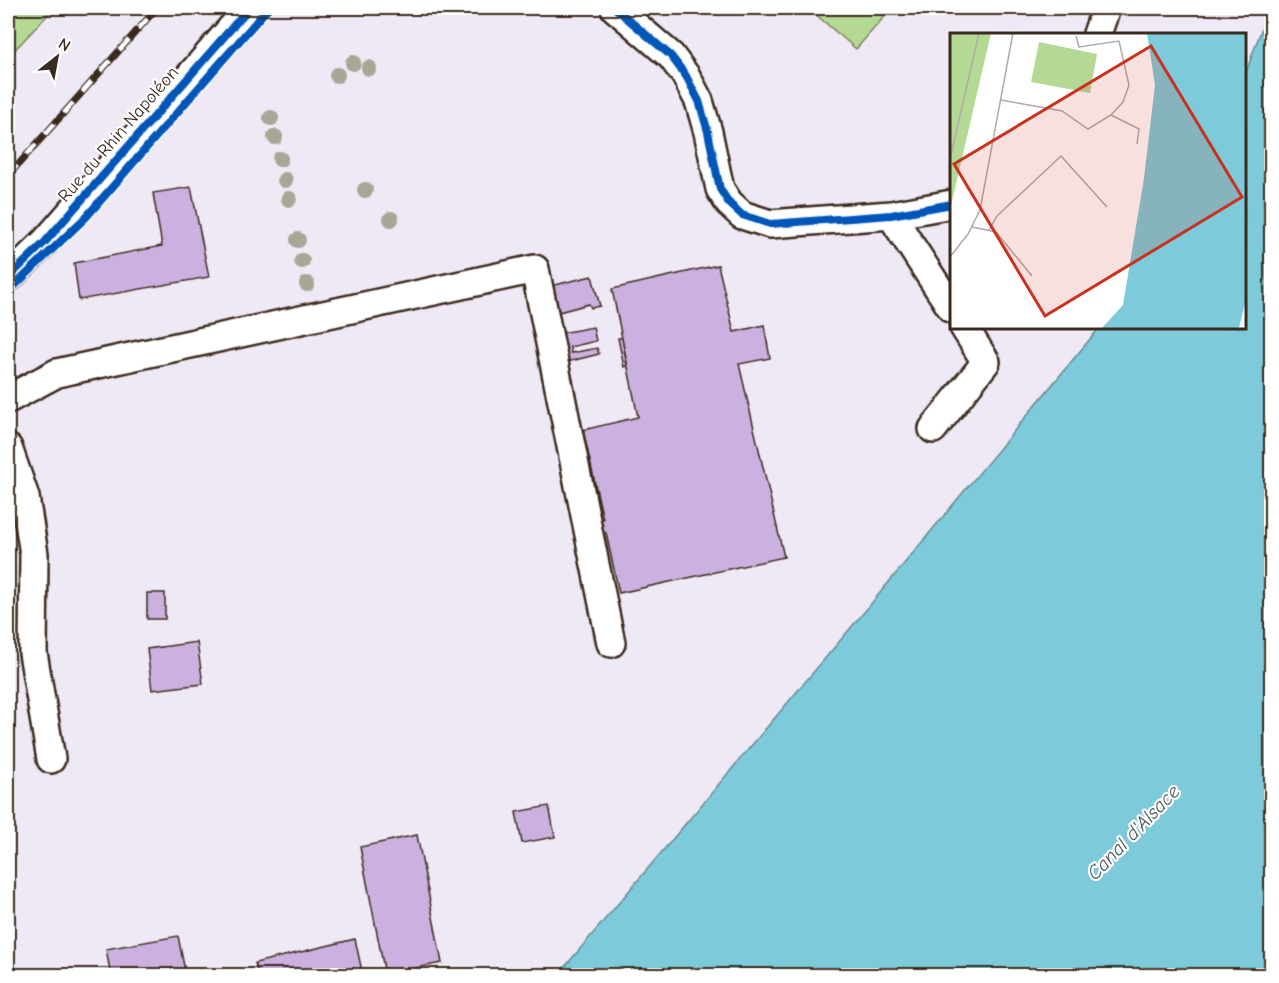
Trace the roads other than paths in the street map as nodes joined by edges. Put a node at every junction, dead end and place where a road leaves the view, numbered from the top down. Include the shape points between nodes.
1 (249, 8) edge
2 (615, 8) edge
3 (1106, 8) edge
4 (1097, 33) edge
5 (950, 204) edge
6 (891, 215) junction
7 (8, 278) edge
8 (950, 306) edge
9 (964, 328) edge
10 (8, 399) edge
11 (933, 429) dead end
12 (8, 448) edge
13 (611, 643) dead end
14 (51, 759) dead end

1 - 7 street, Rue du Rhin Napoléon via 45,242
2 - 6 street via 671,56 686,76 699,101 720,189 742,215 770,224
3 - 4 street
5 - 6 street
6 - 8 street
9 - 11 street via 986,362
10 - 13 street via 57,373 534,269
12 - 14 street via 25,498 34,554 33,653

